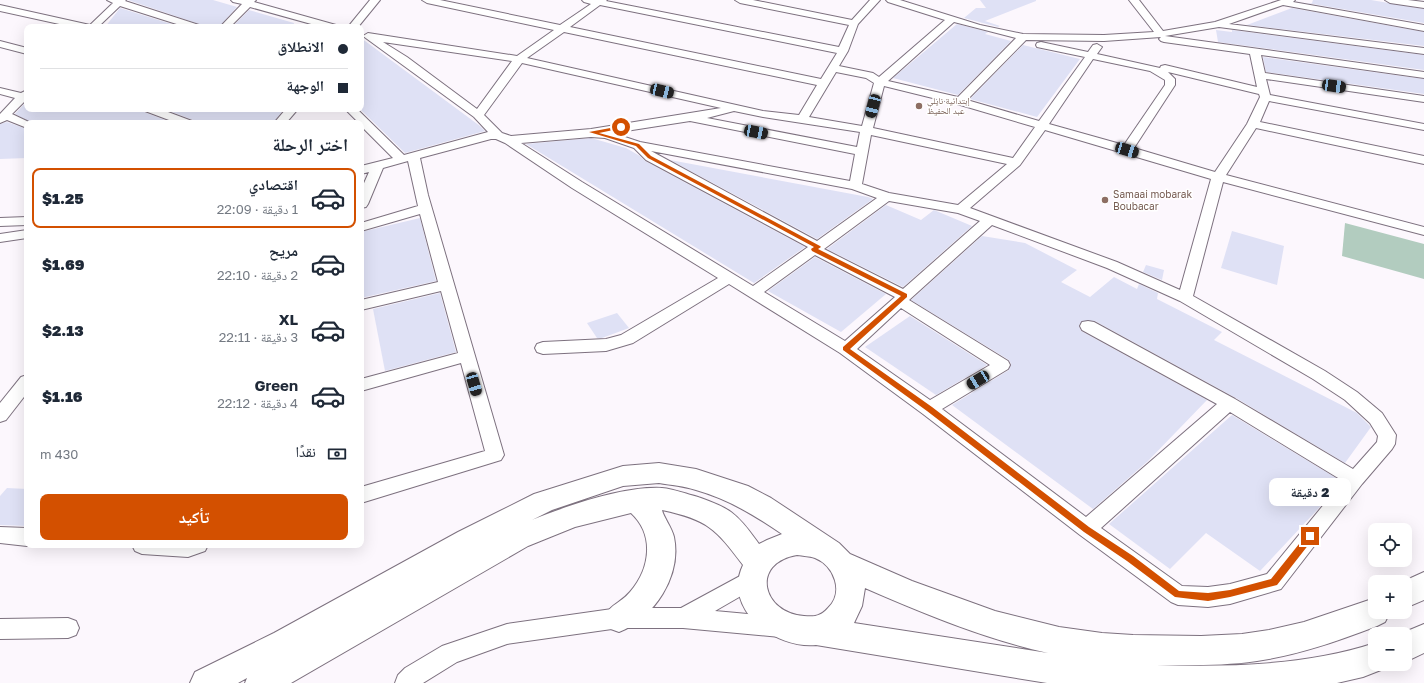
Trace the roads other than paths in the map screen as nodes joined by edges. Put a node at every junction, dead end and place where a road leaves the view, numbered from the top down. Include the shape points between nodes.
1 (236, 0) edge
2 (373, 0) edge
3 (427, 0) edge
4 (587, 0) edge
5 (740, 0) edge
6 (875, 0) edge
7 (891, 0) edge
8 (1134, 0) edge
9 (1390, 0) edge
10 (117, 1) edge
11 (600, 1) edge
12 (1287, 1) edge
13 (249, 2) edge
14 (914, 3) edge
15 (1424, 5) edge
16 (0, 8) edge
17 (953, 18) junction
18 (854, 23) junction
19 (72, 24) edge
20 (96, 24) edge
21 (187, 24) edge
22 (228, 24) edge
23 (323, 24) edge
24 (355, 24) edge
25 (1217, 25) junction
26 (1424, 28) edge
27 (562, 29) junction
28 (1161, 34) junction
29 (365, 35) edge
30 (1136, 35) junction
31 (1104, 38) junction
32 (1022, 39) junction
33 (0, 44) edge
34 (24, 50) edge
35 (1424, 50) edge
36 (843, 51) junction
37 (1255, 52) junction
38 (1091, 55) junction
39 (519, 59) junction
40 (832, 68) junction
41 (1165, 68) dead end
42 (1260, 75) junction
43 (1424, 75) edge
44 (880, 82) junction
45 (822, 83) junction
46 (0, 91) edge
47 (1264, 94) junction
48 (24, 95) edge
49 (24, 96) edge
50 (1424, 99) edge
51 (960, 101) junction
52 (733, 107) junction
53 (157, 112) edge
54 (289, 112) edge
55 (354, 112) edge
56 (478, 115) junction
57 (689, 117) junction
58 (2, 118) edge
59 (802, 118) junction
60 (179, 120) edge
61 (283, 120) edge
62 (364, 120) edge
63 (364, 120) edge
64 (24, 124) edge
65 (1043, 124) junction
66 (1253, 124) junction
67 (1424, 127) edge
68 (866, 130) junction
69 (591, 132) junction
70 (504, 138) junction
71 (638, 145) junction
72 (1127, 150) junction
73 (862, 152) junction
74 (407, 158) junction
75 (1424, 160) edge
76 (1016, 162) junction
77 (378, 166) junction
78 (364, 169) edge
79 (1218, 177) junction
80 (855, 186) junction
81 (364, 197) edge
82 (887, 197) junction
83 (425, 208) junction
84 (961, 209) junction
85 (24, 220) edge
86 (988, 221) junction
87 (0, 222) edge
88 (364, 226) edge
89 (1424, 232) edge
90 (24, 234) edge
91 (0, 238) edge
92 (816, 248) junction
93 (730, 277) junction
94 (446, 285) junction
95 (753, 293) junction
96 (902, 298) junction
97 (1185, 298) junction
98 (364, 304) edge
99 (1088, 326) dead end
100 (543, 348) dead end
101 (846, 349) junction
102 (466, 356) junction
103 (364, 384) edge
104 (24, 386) edge
105 (1229, 403) junction
106 (929, 409) junction
107 (0, 414) edge
108 (1355, 479) junction
109 (364, 495) edge
110 (635, 501) junction
111 (1087, 529) junction
112 (0, 535) edge
113 (24, 537) edge
114 (835, 558) junction
115 (755, 571) junction
116 (1424, 585) edge
117 (1412, 591) edge
118 (1368, 615) edge
119 (619, 618) junction
120 (683, 618) junction
121 (68, 628) dead end
122 (784, 628) junction
123 (0, 629) edge
124 (817, 631) junction
125 (1424, 638) edge
126 (1412, 644) edge
127 (1368, 660) edge
128 (206, 683) edge
129 (261, 683) edge
130 (406, 683) edge

1 - 13 street
2 - 24 street
3 - 27 street
4 - 11 street
5 - 18 street
6 - 18 street
7 - 14 street
8 - 28 street
9 - 15 street
10 - 20 street
10 - 21 street
11 - 27 street
11 - 36 street
12 - 25 street
12 - 26 street
13 - 22 street
13 - 23 street
14 - 17 street
16 - 19 street
17 - 32 street
17 - 44 street
18 - 36 street
25 - 28 street
25 - 35 street
27 - 39 street
27 - 45 street
28 - 30 street
29 - 39 street
29 - 56 street via 403,59
30 - 31 street
30 - 37 street
31 - 32 street
31 - 38 street
32 - 38 street
32 - 51 street
33 - 34 street
36 - 40 street
37 - 42 street
37 - 43 street
38 - 65 street
38 - 72 street via 1152,69 1170,79 1170,85
39 - 52 street
39 - 56 street
40 - 44 street via 869,75
40 - 45 street
41 - 47 street
42 - 47 street
42 - 50 street
44 - 51 street
44 - 68 street
45 - 59 street
46 - 48 street
47 - 66 street
47 - 67 street
49 - 58 street
51 - 65 street
52 - 57 street
52 - 59 street via 763,114
53 - 60 street
54 - 61 street
55 - 62 street
56 - 70 street
57 - 69 street
57 - 73 street
58 - 64 street
59 - 68 street
63 - 74 street
65 - 72 street
65 - 76 street
66 - 75 street
66 - 79 street
68 - 73 street
68 - 76 street
69 - 70 street
69 - 71 street
70 - 74 street
70 - 93 street
71 - 80 street
71 - 92 street via 650,157
72 - 79 street
73 - 80 street
74 - 77 street
74 - 83 street
76 - 84 street
77 - 78 street
77 - 81 street
79 - 89 street
79 - 97 street
80 - 82 street
82 - 84 street
82 - 92 street
83 - 88 street
83 - 94 street
84 - 86 street
85 - 87 street
86 - 96 street
86 - 97 street via 1112,265
90 - 91 street
92 - 95 street
92 - 96 street
93 - 95 street
93 - 100 street via 627,339 606,345
94 - 98 street
94 - 102 street
95 - 101 street
96 - 101 street
96 - 106 street via 1002,365
97 - 108 street via 1319,375 1351,396 1376,418 1387,435 1386,444
99 - 105 street
101 - 106 street
102 - 103 street
102 - 109 street via 495,455
104 - 107 street
105 - 108 street
105 - 111 street
106 - 111 street
108 - 111 street via 1274,582 1230,594 1208,597 1178,594
110 - 115 highway via 662,499 703,510 721,520 734,532
110 - 119 highway via 649,514 658,530 662,548 660,567 652,586 638,604
110 - 129 highway via 570,517 518,538
112 - 113 street
114 - 115 highway via 814,546 781,546 768,553
114 - 118 highway via 900,590 953,612 1043,638 1092,646 1142,650 1224,650 1282,642
114 - 124 highway via 849,575 852,589 850,604 843,616 832,625
114 - 128 highway via 762,506 739,494 696,479 659,473 623,476 543,502 468,540 285,643
115 - 120 street
115 - 122 highway via 753,593 760,608 770,619
116 - 117 highway
119 - 120 street
119 - 130 street via 507,634 450,654
120 - 122 street
121 - 123 street
122 - 124 highway via 800,632
124 - 127 highway via 1129,679 1215,682 1310,674
125 - 126 highway

